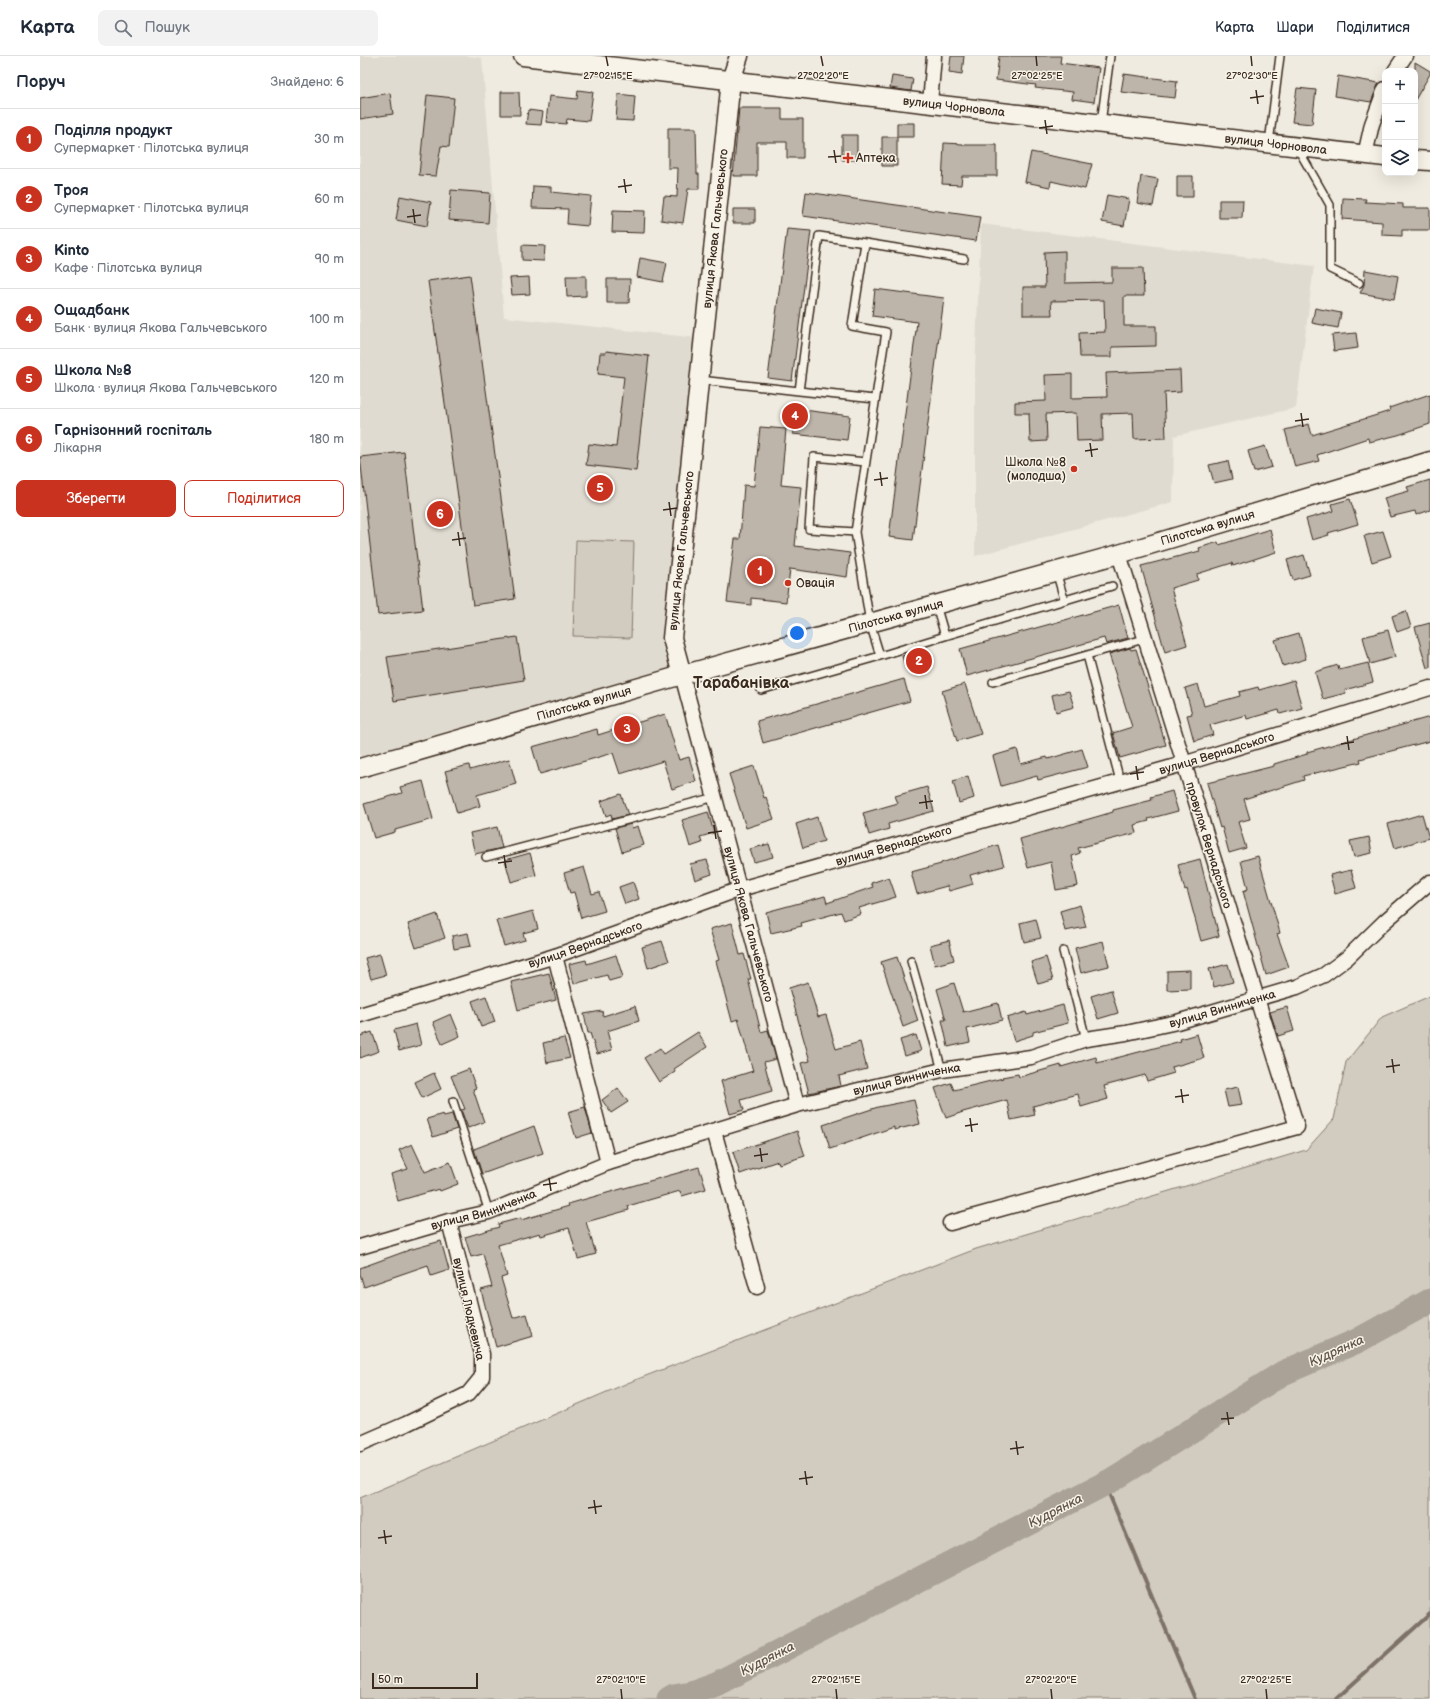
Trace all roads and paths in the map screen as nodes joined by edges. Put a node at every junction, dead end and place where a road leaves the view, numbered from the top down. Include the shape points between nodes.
1 (523, 56) edge
2 (739, 56) edge
3 (934, 56) edge
4 (1110, 56) edge
5 (1280, 56) edge
6 (1406, 56) edge
7 (592, 60) edge
8 (1397, 68) edge
9 (731, 80) junction
10 (1382, 97) edge
11 (930, 103) junction
12 (1101, 124) junction
13 (1269, 143) junction
14 (1296, 147) junction
15 (1365, 155) junction
16 (1382, 157) edge
17 (1418, 160) edge
18 (1430, 162) edge
19 (865, 243) junction
20 (964, 259) dead end
21 (1359, 283) dead end
22 (700, 380) junction
23 (799, 391) junction
24 (875, 399) junction
25 (1430, 461) edge
26 (866, 462) junction
27 (855, 532) junction
28 (1119, 554) junction
29 (1056, 571) junction
30 (1112, 586) dead end
31 (1064, 599) junction
32 (936, 604) junction
33 (870, 623) junction
34 (945, 636) junction
35 (1144, 639) junction
36 (1087, 655) junction
37 (880, 656) junction
38 (682, 675) junction
39 (993, 682) dead end
40 (1430, 688) edge
41 (761, 690) dead end
42 (1183, 764) junction
43 (360, 768) edge
44 (1120, 781) junction
45 (715, 797) junction
46 (486, 857) dead end
47 (1430, 882) edge
48 (740, 889) junction
49 (1064, 951) dead end
50 (555, 956) junction
51 (911, 961) dead end
52 (1257, 998) junction
53 (360, 1015) edge
54 (1086, 1039) junction
55 (942, 1070) junction
56 (453, 1102) dead end
57 (797, 1105) junction
58 (714, 1131) junction
59 (608, 1163) junction
60 (489, 1212) junction
61 (449, 1221) junction
62 (950, 1223) dead end
63 (360, 1247) edge
64 (757, 1287) dead end
65 (360, 1444) edge

1 - 7 street, вулиця Чорновола
2 - 9 street, вулиця Якова Гальчевського
3 - 11 street
4 - 12 lane
5 - 13 lane
6 - 8 street
7 - 9 street, вулиця Чорновола
9 - 11 street, вулиця Чорновола
9 - 22 street, вулиця Якова Гальчевського
10 - 15 street via 1372,124
11 - 12 street, вулиця Чорновола
12 - 13 street, вулиця Чорновола
13 - 14 street, вулиця Чорновола
14 - 15 street, вулиця Чорновола
14 - 21 lane via 1330,205 1330,270
15 - 16 street, вулиця Чорновола
17 - 18 street
19 - 20 lane
19 - 23 lane via 819,236
19 - 24 lane via 852,326 886,332
22 - 23 lane
22 - 38 street, вулиця Якова Гальчевського via 672,638
23 - 24 lane
24 - 26 lane
25 - 28 street, Пілотська вулиця
26 - 27 lane
26 - 27 lane via 814,457 809,529
27 - 33 lane
28 - 29 street, Пілотська вулиця
28 - 35 street, провулок Вернадського
29 - 31 lane
29 - 32 street, Пілотська вулиця
30 - 31 lane
31 - 34 lane
32 - 33 street, Пілотська вулиця
32 - 34 lane
33 - 37 lane
33 - 38 street, Пілотська вулиця
34 - 37 lane
35 - 36 lane
35 - 42 street, провулок Вернадського
36 - 39 lane
36 - 44 lane
37 - 41 lane
38 - 43 street, Пілотська вулиця
38 - 45 street, вулиця Якова Гальчевського
40 - 42 street, вулиця Вернадського
42 - 44 street, вулиця Вернадського
42 - 52 street, провулок Вернадського
44 - 48 street, вулиця Вернадського
45 - 46 lane
45 - 48 street, вулиця Якова Гальчевського
47 - 52 street, вулиця Винниченка via 1347,958 1324,975 1297,987
48 - 50 street, вулиця Вернадського
48 - 57 street, вулиця Якова Гальчевського
49 - 54 lane
50 - 53 street, вулиця Вернадського
50 - 59 street
51 - 55 lane
52 - 54 street, вулиця Винниченка via 1178,1022
52 - 62 street, провулок Вернадського via 1297,1127
54 - 55 street, вулиця Винниченка via 1031,1057
55 - 57 street, вулиця Винниченка
56 - 60 lane
57 - 58 street, вулиця Винниченка
58 - 59 street, вулиця Винниченка
58 - 64 street
59 - 60 street, вулиця Винниченка
60 - 61 street, вулиця Винниченка
61 - 63 street, вулиця Винниченка
61 - 65 street, вулиця Людкевича via 482,1354 482,1377 468,1394

